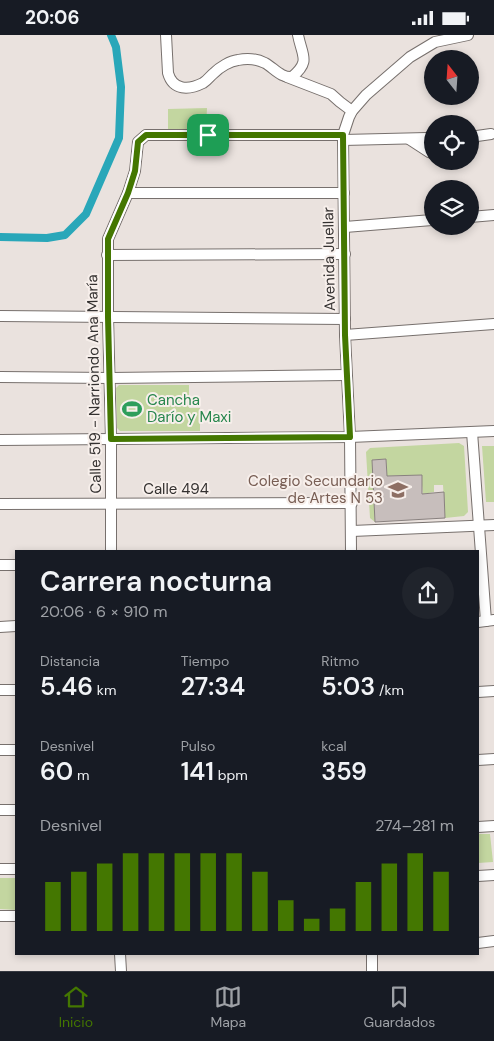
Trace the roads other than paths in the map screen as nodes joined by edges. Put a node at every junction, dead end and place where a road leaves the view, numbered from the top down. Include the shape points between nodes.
1 (166, 35) edge
2 (298, 35) edge
3 (468, 35) edge
4 (287, 77) junction
5 (352, 111) junction
6 (491, 134) dead end
7 (479, 136) edge
8 (343, 138) junction
9 (424, 138) edge
10 (410, 139) junction
11 (424, 149) edge
12 (128, 193) junction
13 (344, 193) junction
14 (494, 215) edge
15 (479, 216) edge
16 (424, 221) edge
17 (344, 227) junction
18 (345, 254) junction
19 (107, 255) junction
20 (0, 316) edge
21 (108, 317) junction
22 (345, 319) junction
23 (494, 324) edge
24 (345, 335) junction
25 (346, 375) junction
26 (0, 377) edge
27 (110, 378) junction
28 (494, 431) edge
29 (472, 432) junction
30 (350, 437) junction
31 (111, 439) junction
32 (0, 440) edge
33 (352, 503) junction
34 (0, 504) edge
35 (111, 504) junction
36 (494, 525) edge
37 (479, 526) junction
38 (352, 531) junction
39 (111, 550) edge
40 (352, 550) edge
41 (0, 565) edge
42 (15, 565) edge
43 (486, 621) edge
44 (15, 626) edge
45 (0, 627) edge
46 (0, 690) edge
47 (15, 690) edge
48 (494, 691) edge
49 (479, 692) edge
50 (0, 750) edge
51 (15, 750) edge
52 (494, 759) edge
53 (479, 760) edge
54 (0, 810) edge
55 (15, 810) edge
56 (494, 825) edge
57 (479, 827) edge
58 (0, 869) edge
59 (15, 869) edge
60 (494, 875) edge
61 (479, 876) edge
62 (0, 916) edge
63 (15, 916) edge
64 (494, 941) edge
65 (479, 943) edge
66 (120, 955) edge
67 (372, 955) edge
68 (121, 971) edge
69 (372, 971) edge

1 - 4 street via 168,73 172,83 180,87 204,82 217,70 238,59 254,59
2 - 4 street via 305,58 302,67 292,77
3 - 5 street, Avenida Juellar via 435,42 410,57
4 - 5 street via 331,93
5 - 8 street, Avenida Juellar
6 - 7 street
8 - 10 street
8 - 12 street, Calle 519 - Narriondo Ana María via 146,135 138,142 135,171
8 - 13 street, Avenida Juellar
9 - 10 street
10 - 11 street
12 - 13 street
12 - 19 street, Calle 519 - Narriondo Ana María via 108,239
13 - 17 street, Avenida Juellar
14 - 15 street
16 - 17 street
17 - 18 street, Avenida Juellar
18 - 19 street
18 - 22 street, Avenida Juellar
19 - 21 street, Calle 519 - Narriondo Ana María
20 - 21 street
21 - 22 street
21 - 27 street, Calle 519 - Narriondo Ana María
22 - 24 street, Avenida Juellar
23 - 24 street
24 - 25 street, Avenida Juellar
25 - 27 street
25 - 30 street, Avenida Juellar
26 - 27 street
27 - 31 street, Calle 519 - Narriondo Ana María
28 - 29 street
29 - 30 street
29 - 37 street
30 - 31 street
30 - 33 street, Avenida Juellar
31 - 32 street
31 - 35 street, Calle 519 - Narriondo Ana María
33 - 35 street, Calle 494
33 - 38 street, Avenida Juellar
34 - 35 street, Calle 494
35 - 39 street, Calle 519 - Narriondo Ana María
36 - 37 street
37 - 38 street
37 - 43 street
38 - 40 street, Avenida Juellar
41 - 42 street
44 - 45 street
46 - 47 street
48 - 49 street
50 - 51 street
52 - 53 street
54 - 55 street
56 - 57 street
58 - 59 street
60 - 61 street
62 - 63 street
64 - 65 street
66 - 68 street
67 - 69 street

